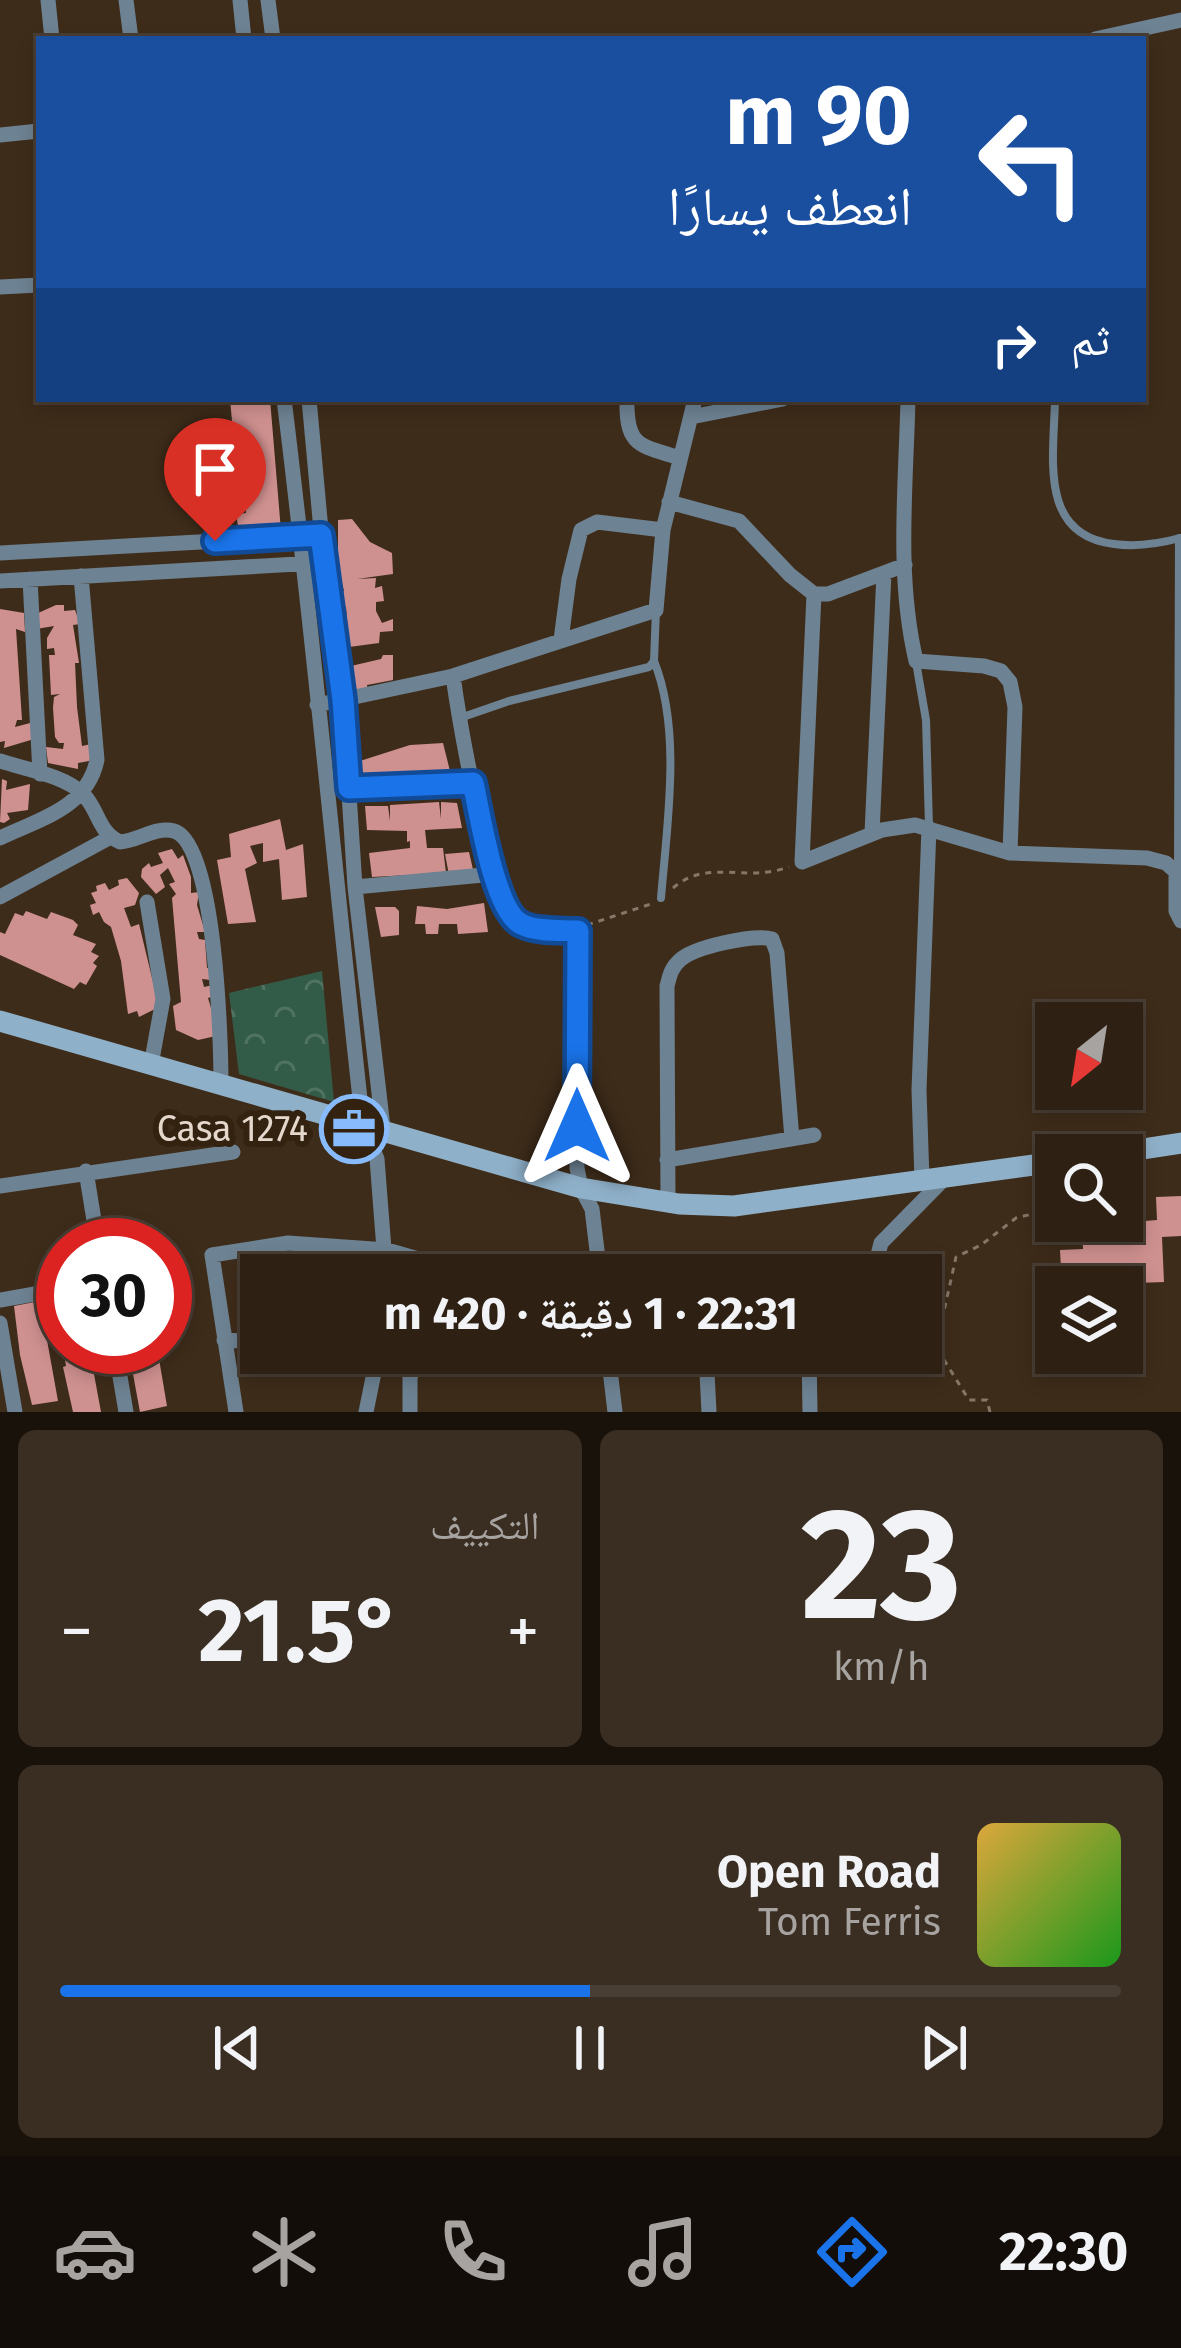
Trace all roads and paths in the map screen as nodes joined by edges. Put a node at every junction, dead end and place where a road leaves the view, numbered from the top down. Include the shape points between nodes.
1 (48, 0) edge
2 (126, 0) edge
3 (241, 0) edge
4 (268, 0) edge
5 (1181, 20) edge
6 (52, 36) edge
7 (131, 36) edge
8 (244, 36) edge
9 (273, 36) edge
10 (1109, 36) edge
11 (36, 131) edge
12 (0, 135) edge
13 (36, 285) edge
14 (0, 287) edge
15 (284, 402) edge
16 (309, 402) edge
17 (627, 402) edge
18 (694, 402) edge
19 (768, 402) edge
20 (908, 402) edge
21 (1055, 402) edge
22 (691, 417) junction
23 (680, 458) junction
24 (669, 502) junction
25 (663, 530) junction
26 (321, 535) junction
27 (301, 536) junction
28 (1180, 537) edge
29 (0, 553) edge
30 (305, 563) junction
31 (324, 563) junction
32 (905, 565) junction
33 (884, 573) junction
34 (81, 576) junction
35 (30, 579) junction
36 (0, 580) edge
37 (814, 594) junction
38 (656, 610) junction
39 (561, 640) junction
40 (654, 661) junction
41 (916, 661) junction
42 (452, 676) junction
43 (343, 700) junction
44 (317, 706) junction
45 (459, 718) junction
46 (0, 761) edge
47 (40, 774) junction
48 (473, 783) junction
49 (349, 788) junction
50 (84, 794) junction
51 (929, 828) junction
52 (872, 833) junction
53 (0, 838) edge
54 (110, 838) junction
55 (1010, 853) junction
56 (802, 862) junction
57 (494, 874) junction
58 (1178, 876) junction
59 (355, 887) junction
60 (0, 897) edge
61 (661, 898) junction
62 (147, 902) dead end
63 (1181, 921) edge
64 (578, 931) junction
65 (0, 1021) edge
66 (151, 1064) junction
67 (221, 1085) junction
68 (373, 1130) junction
69 (814, 1135) dead end
70 (792, 1139) junction
71 (1181, 1144) edge
72 (1143, 1149) edge
73 (232, 1152) dead end
74 (668, 1160) junction
75 (1035, 1165) edge
76 (86, 1171) junction
77 (947, 1176) junction
78 (922, 1180) junction
79 (0, 1186) edge
80 (581, 1188) junction
81 (668, 1203) junction
82 (1035, 1212) edge
83 (94, 1218) edge
84 (387, 1250) junction
85 (387, 1254) edge
86 (401, 1254) edge
87 (597, 1254) edge
88 (879, 1254) edge
89 (36, 1293) edge
90 (0, 1300) edge
91 (0, 1323) edge
92 (224, 1340) junction
93 (240, 1341) edge
94 (8, 1370) junction
95 (120, 1374) edge
96 (375, 1374) edge
97 (412, 1374) edge
98 (610, 1374) edge
99 (707, 1374) edge
100 (809, 1374) edge
101 (0, 1387) edge
102 (15, 1412) edge
103 (126, 1412) edge
104 (236, 1412) edge
105 (366, 1412) edge
106 (410, 1412) edge
107 (615, 1412) edge
108 (709, 1412) edge
109 (810, 1412) edge
110 (990, 1412) edge

1 - 6 street
2 - 7 street
3 - 8 street
4 - 9 street
5 - 10 street
11 - 12 street
13 - 14 street
15 - 27 street
16 - 26 street
17 - 23 street via 628,433 639,445
18 - 22 street
19 - 22 street
20 - 32 street
21 - 28 lane via 1056,492 1073,531 1122,545
22 - 23 street
23 - 24 street
24 - 25 street
24 - 37 street via 740,520
25 - 38 street
25 - 39 street via 597,522 581,530
26 - 27 street
26 - 31 street
27 - 29 street
27 - 30 street
28 - 58 lane
30 - 31 street
30 - 34 street
30 - 44 street
31 - 43 street
32 - 33 street
32 - 41 street
33 - 37 street
33 - 52 street
34 - 35 street
34 - 50 street via 97,760
35 - 36 street
35 - 47 street
37 - 56 street
38 - 39 street
38 - 40 lane
39 - 42 street
40 - 45 lane
40 - 61 lane via 665,687 669,798
41 - 51 lane
41 - 55 street via 984,665 1010,682
42 - 43 street
42 - 45 street
43 - 44 street
43 - 49 street
44 - 68 street
45 - 48 street
46 - 47 street
47 - 50 street
48 - 49 street
48 - 57 street
49 - 59 street
50 - 53 street
50 - 54 street
51 - 52 street
51 - 55 street
51 - 78 street
52 - 56 street
54 - 60 street
54 - 67 street via 131,842 175,831 195,850 218,995
55 - 58 street via 1147,858
56 - 61 path via 764,874 697,871
57 - 59 street
57 - 64 street via 514,920
58 - 63 street
59 - 68 street
61 - 64 path
62 - 66 street via 163,998
64 - 80 street
65 - 66 street
66 - 67 street
67 - 68 street
68 - 80 street
68 - 84 street
69 - 70 street
70 - 74 street
70 - 74 street via 777,952 772,939 758,935 684,955 672,969
71 - 72 street
73 - 76 street
74 - 81 street
75 - 77 street
76 - 79 street
76 - 83 street
77 - 78 street
77 - 88 street
78 - 81 street via 734,1206
80 - 81 street
80 - 87 street
82 - 110 path via 1007,1222 952,1266 935,1347 969,1400 987,1400
84 - 85 street
84 - 86 street
84 - 92 street via 288,1243 212,1255
89 - 90 street
91 - 94 street
92 - 93 street
92 - 104 street
94 - 101 street
94 - 102 street
95 - 103 street
96 - 105 street
97 - 106 street
98 - 107 street
99 - 108 street
100 - 109 street

